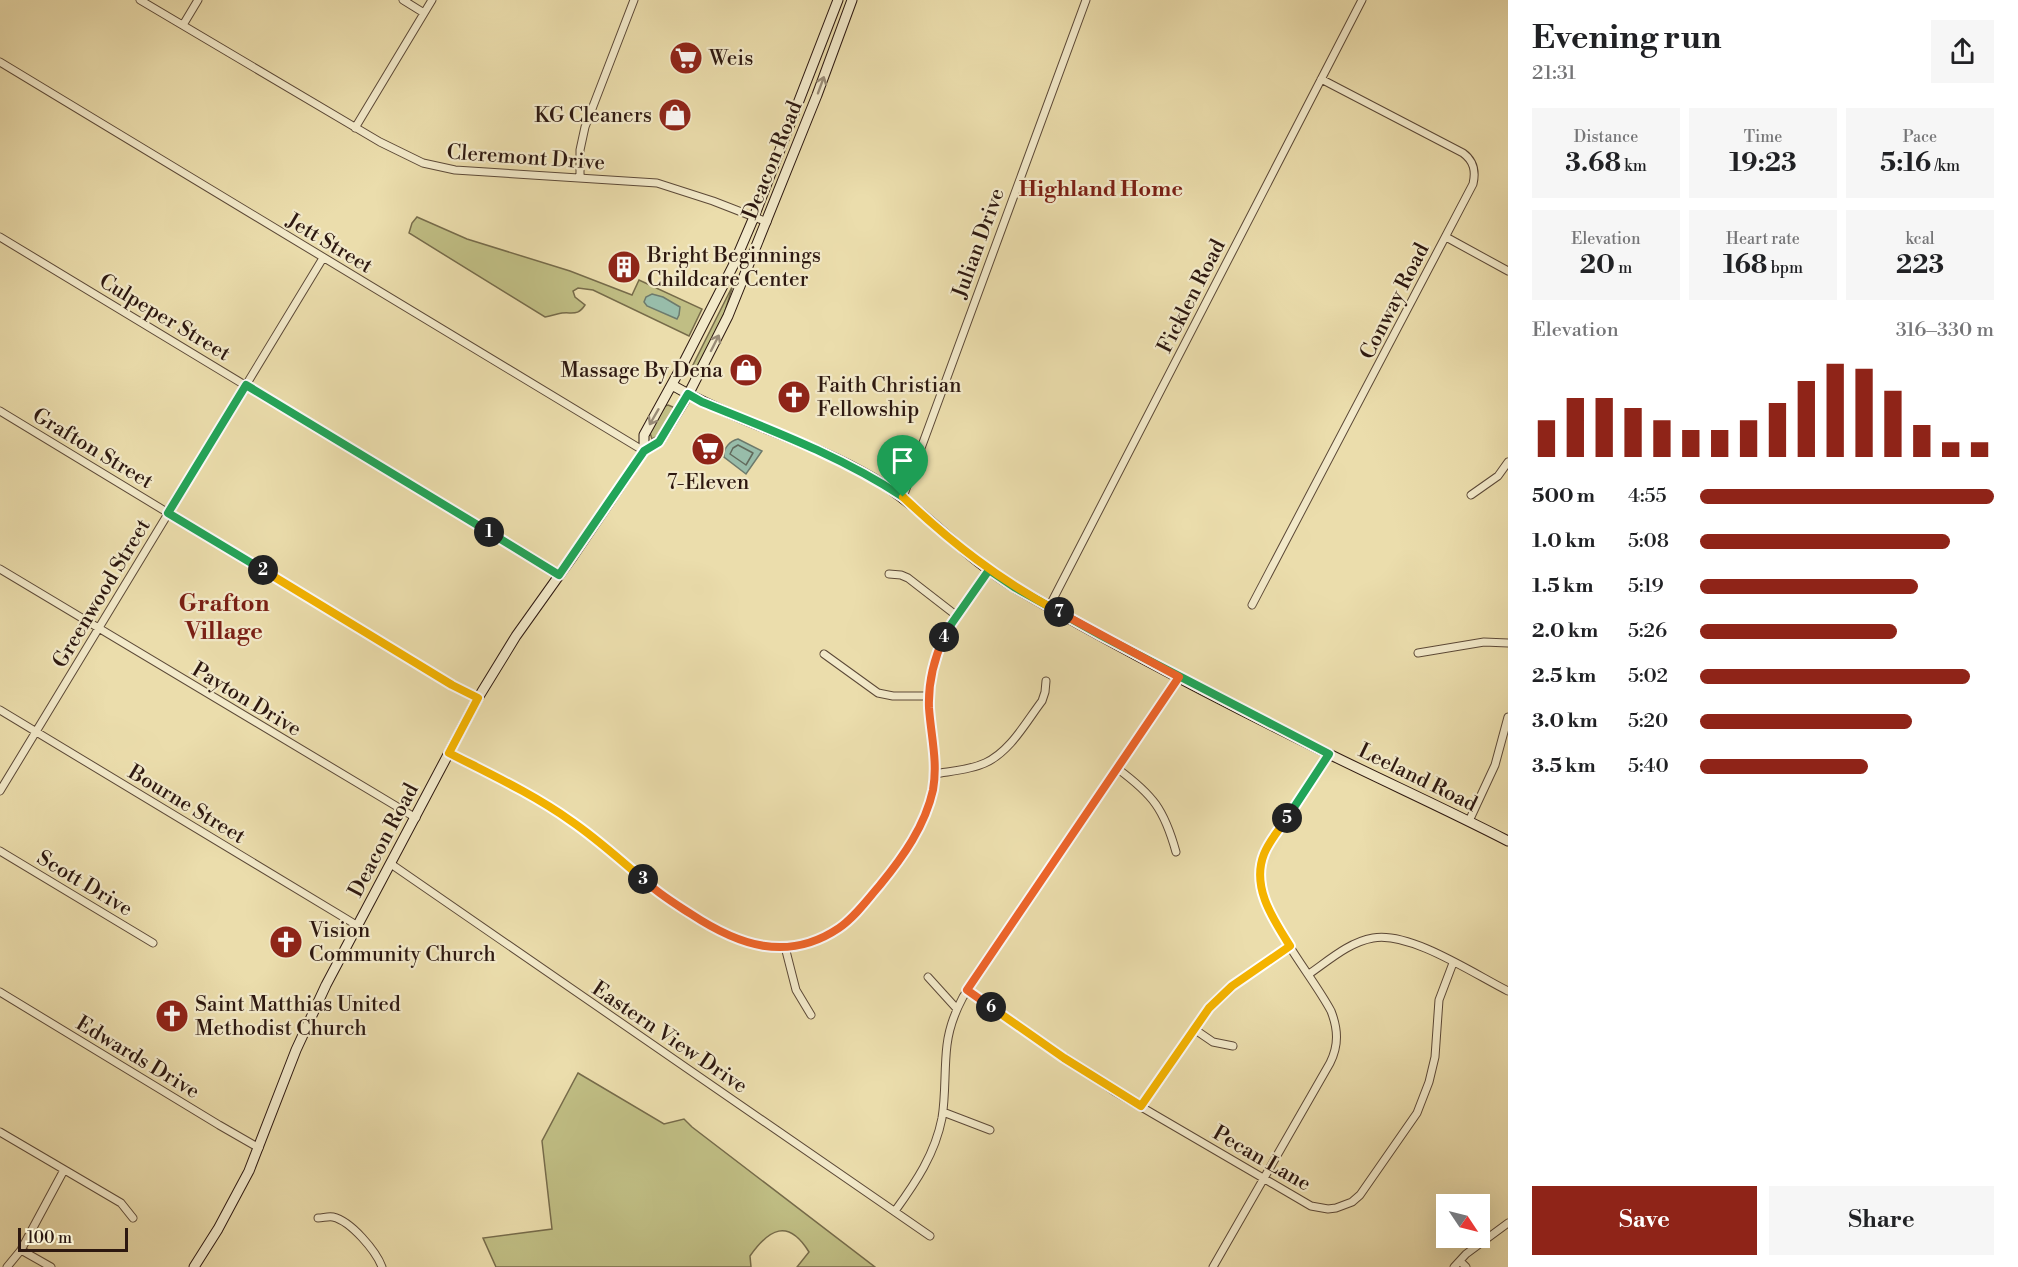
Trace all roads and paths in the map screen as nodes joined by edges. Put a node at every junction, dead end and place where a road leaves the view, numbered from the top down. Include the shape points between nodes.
1 (140, 0) edge
2 (198, 0) edge
3 (403, 0) edge
4 (432, 0) edge
5 (634, 0) edge
6 (838, 0) edge
7 (852, 0) edge
8 (1086, 0) edge
9 (1362, 0) edge
10 (424, 13) junction
11 (183, 25) junction
12 (0, 62) edge
13 (1321, 79) junction
14 (355, 128) junction
15 (580, 178) junction
16 (754, 217) junction
17 (767, 222) junction
18 (0, 237) edge
19 (1446, 237) junction
20 (323, 258) junction
21 (1508, 271) edge
22 (246, 385) junction
23 (672, 385) junction
24 (688, 394) junction
25 (0, 411) edge
26 (644, 451) junction
27 (1508, 462) edge
28 (1471, 495) dead end
29 (903, 497) junction
30 (168, 513) junction
31 (0, 569) edge
32 (989, 570) junction
33 (889, 574) dead end
34 (559, 575) junction
35 (1252, 605) dead end
36 (1049, 607) junction
37 (957, 616) junction
38 (98, 628) junction
39 (1508, 643) edge
40 (1418, 653) dead end
41 (824, 654) dead end
42 (1179, 677) junction
43 (1046, 681) dead end
44 (929, 696) junction
45 (478, 698) junction
46 (0, 710) edge
47 (1508, 722) edge
48 (36, 732) junction
49 (449, 753) junction
50 (1329, 754) junction
51 (1118, 769) junction
52 (934, 774) junction
53 (0, 791) edge
54 (416, 818) junction
55 (1469, 822) junction
56 (1508, 841) edge
57 (0, 851) edge
58 (1176, 852) dead end
59 (391, 864) junction
60 (358, 926) junction
61 (153, 943) dead end
62 (1290, 946) junction
63 (785, 947) junction
64 (1453, 963) junction
65 (1309, 974) junction
66 (928, 977) dead end
67 (967, 990) junction
68 (1508, 991) edge
69 (0, 992) edge
70 (957, 1009) junction
71 (811, 1015) dead end
72 (1194, 1029) junction
73 (1233, 1046) dead end
74 (1141, 1106) junction
75 (943, 1112) junction
76 (990, 1130) dead end
77 (0, 1132) edge
78 (260, 1148) junction
79 (64, 1170) junction
80 (1264, 1179) junction
81 (895, 1211) junction
82 (133, 1218) dead end
83 (318, 1218) dead end
84 (1508, 1223) edge
85 (930, 1236) dead end
86 (21, 1250) junction
87 (1460, 1261) junction
88 (7, 1267) edge
89 (51, 1267) edge
90 (194, 1267) edge
91 (382, 1267) edge
92 (1213, 1267) edge
93 (1454, 1267) edge
94 (1466, 1267) edge

1 - 11 street, Cleremont Drive
2 - 11 street
3 - 10 street
4 - 10 street
5 - 15 street via 585,127
6 - 16 main road, Deacon Road
17 -> 7 main road, Deacon Road
8 - 29 street, Julian Drive
9 - 13 street, Ficklen Road
10 - 14 street
11 - 14 street, Cleremont Drive
12 - 20 street, Jett Street
13 - 19 street, Conway Road via 1468,157 1475,171 1473,184
13 - 36 street, Ficklen Road
14 - 15 street, Cleremont Drive via 409,157 440,168
15 - 16 street, Cleremont Drive via 657,183
16 - 17 street, Cleremont Drive
16 - 23 main road, Deacon Road via 733,267
24 -> 17 main road, Deacon Road via 728,316
18 - 22 street, Culpeper Street
19 - 21 street
19 - 35 street, Conway Road
20 - 22 street, Greenwood Street
20 - 26 street, Jett Street
22 - 30 street, Greenwood Street
22 - 34 street, Culpeper Street
23 - 24 main road
23 -> 26 main road, Deacon Road via 644,435
24 - 26 main road, Deacon Road via 659,442
24 - 29 main road, Leeland Road via 846,463
25 - 30 street, Grafton Street
26 - 34 main road, Deacon Road
27 - 28 street via 1498,476
29 - 32 main road, Leeland Road
30 - 38 street, Greenwood Street
30 - 45 street, Grafton Street
31 - 38 street, Payton Drive
32 - 36 main road, Leeland Road
32 - 37 street
33 - 37 street via 908,578
34 - 45 main road, Deacon Road
36 - 42 main road, Leeland Road
37 - 44 street via 939,649
38 - 48 street, Greenwood Street
38 - 54 street, Payton Drive
39 - 40 street via 1484,642
41 - 44 street via 878,693
42 - 50 main road, Leeland Road
42 - 51 street
43 - 52 street via 1042,701 1003,751 984,764
44 - 52 street
45 - 49 main road, Deacon Road
46 - 48 street, Bourne Street
47 - 55 street via 1495,765
48 - 53 street, Greenwood Street
48 - 60 street, Bourne Street
49 - 54 main road, Deacon Road
49 - 63 street via 570,820 666,898 708,925 753,945
50 - 55 main road, Leeland Road
50 - 62 street via 1268,846 1261,863 1266,904
51 - 58 street via 1140,785 1161,810
51 - 67 street
52 - 63 street via 930,801 919,828 894,868 856,914 828,935
54 - 59 main road, Deacon Road
55 - 56 main road, Leeland Road
57 - 61 street, Scott Drive
59 - 60 main road, Deacon Road
59 - 81 street, Eastern View Drive
60 - 78 main road, Deacon Road via 296,1050
62 - 65 street
62 - 72 street via 1232,986
63 - 71 street via 796,990
64 - 65 street via 1415,943 1381,937 1351,946
64 - 68 street
64 - 80 street, Pecan Lane via 1439,1000 1435,1057 1424,1098 1360,1195 1344,1206 1318,1208
65 - 80 street via 1335,1020 1336,1048
66 - 70 street
67 - 70 street
67 - 74 street, Pecan Lane
69 - 78 street, Edwards Drive
70 - 75 street via 947,1043
72 - 73 street via 1213,1042
72 - 74 street
74 - 80 street, Pecan Lane
75 - 76 street
75 - 81 street via 927,1163
77 - 79 street
78 - 90 main road, Deacon Road via 242,1187
79 - 82 street via 122,1203
79 - 86 street
80 - 92 street
81 - 85 street, Eastern View Drive
83 - 91 street via 333,1217 347,1225 371,1248
84 - 87 street
86 - 88 street
86 - 89 street
87 - 93 street
87 - 94 street

